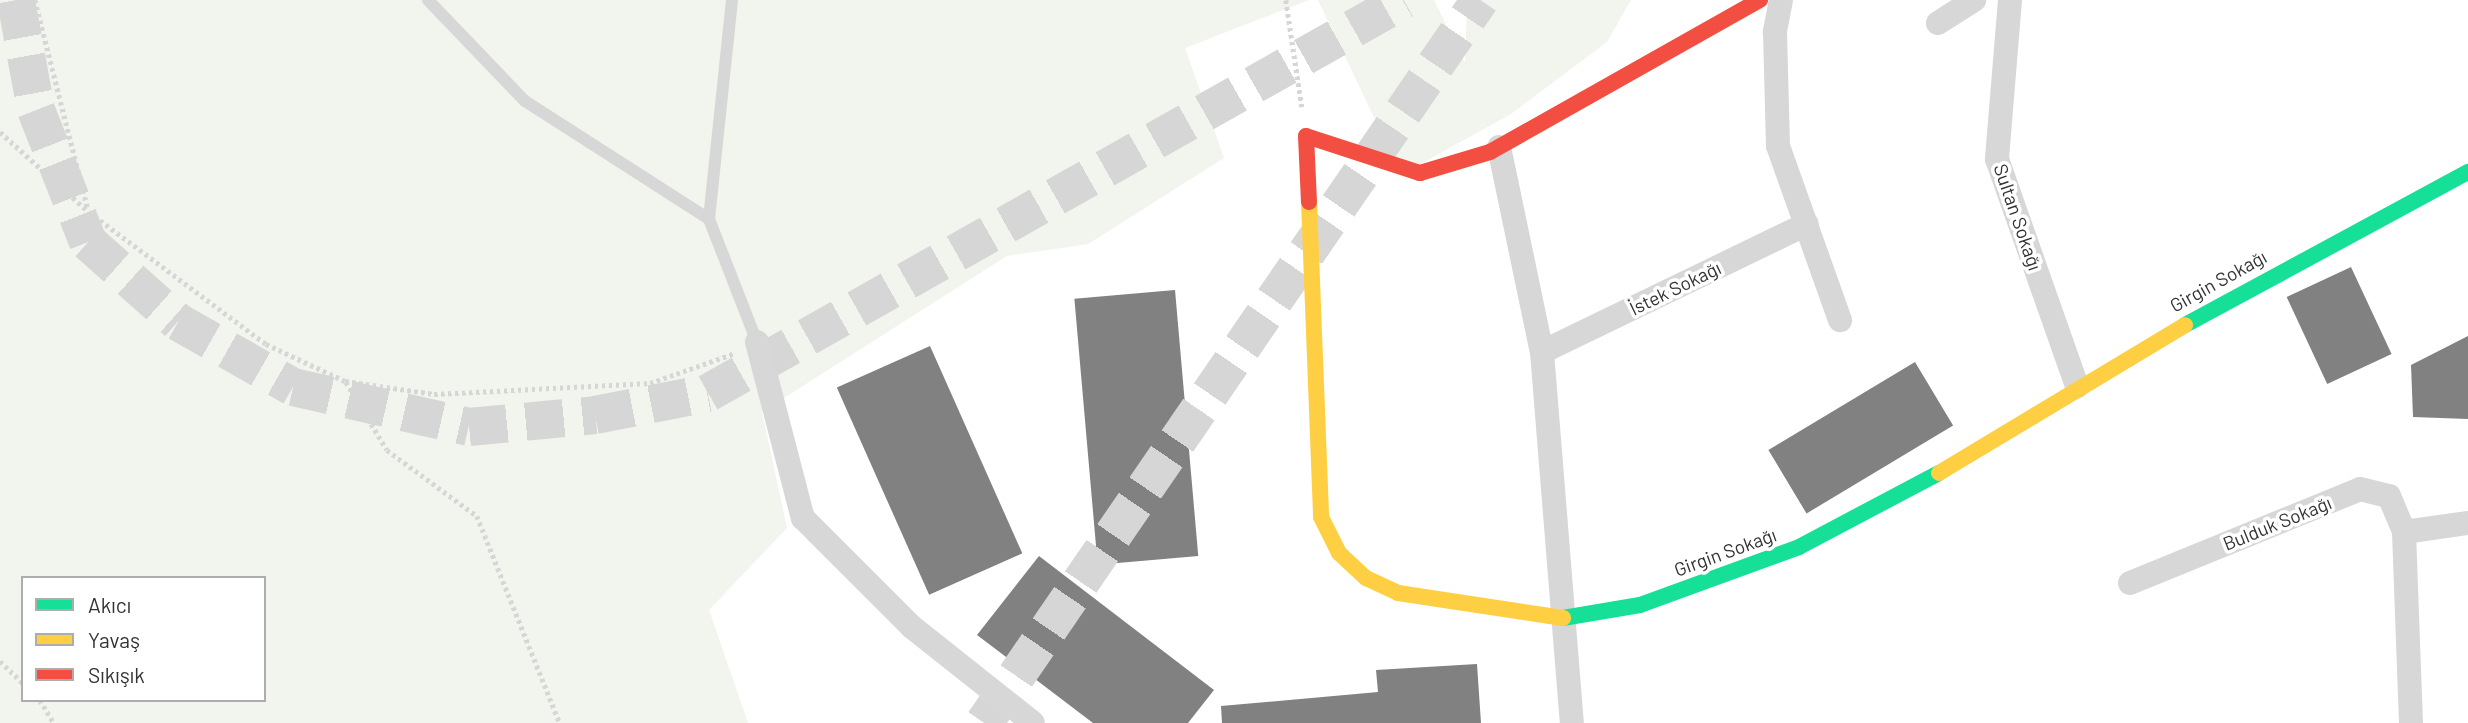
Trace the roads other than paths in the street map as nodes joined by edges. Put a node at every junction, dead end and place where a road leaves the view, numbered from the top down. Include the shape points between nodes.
1 (428, 0) edge
2 (732, 0) edge
3 (1760, 0) edge
4 (1781, 0) edge
5 (1974, 0) edge
6 (2010, 0) edge
7 (1938, 23) dead end
8 (1499, 147) junction
9 (2468, 172) edge
10 (709, 219) junction
11 (1807, 224) junction
12 (1840, 320) dead end
13 (757, 342) joint
14 (1542, 352) junction
15 (2077, 386) junction
16 (2468, 523) edge
17 (2404, 532) junction
18 (2130, 583) dead end
19 (1560, 618) junction
20 (1033, 723) edge
21 (1572, 723) edge
22 (2411, 723) edge

1 - 10 lane via 525,101
2 - 10 lane
3 - 8 street
4 - 11 street via 1776,32 1779,146
5 - 7 street
6 - 15 street, Sultan Sokağı via 1997,159
8 - 14 street
8 - 19 street, Girgin Sokağı via 1420,173 1306,136 1321,517 1328,537 1351,566 1398,593
9 - 15 street, Girgin Sokağı via 2248,287
10 - 13 lane
11 - 12 street
11 - 14 street, İstek Sokağı
13 - 20 street via 803,518 912,627
14 - 19 street
15 - 19 street, Girgin Sokağı via 1903,495 1799,547 1640,605
16 - 17 street
17 - 18 street, Bulduk Sokağı via 2389,496 2360,489
17 - 22 street
19 - 21 street

